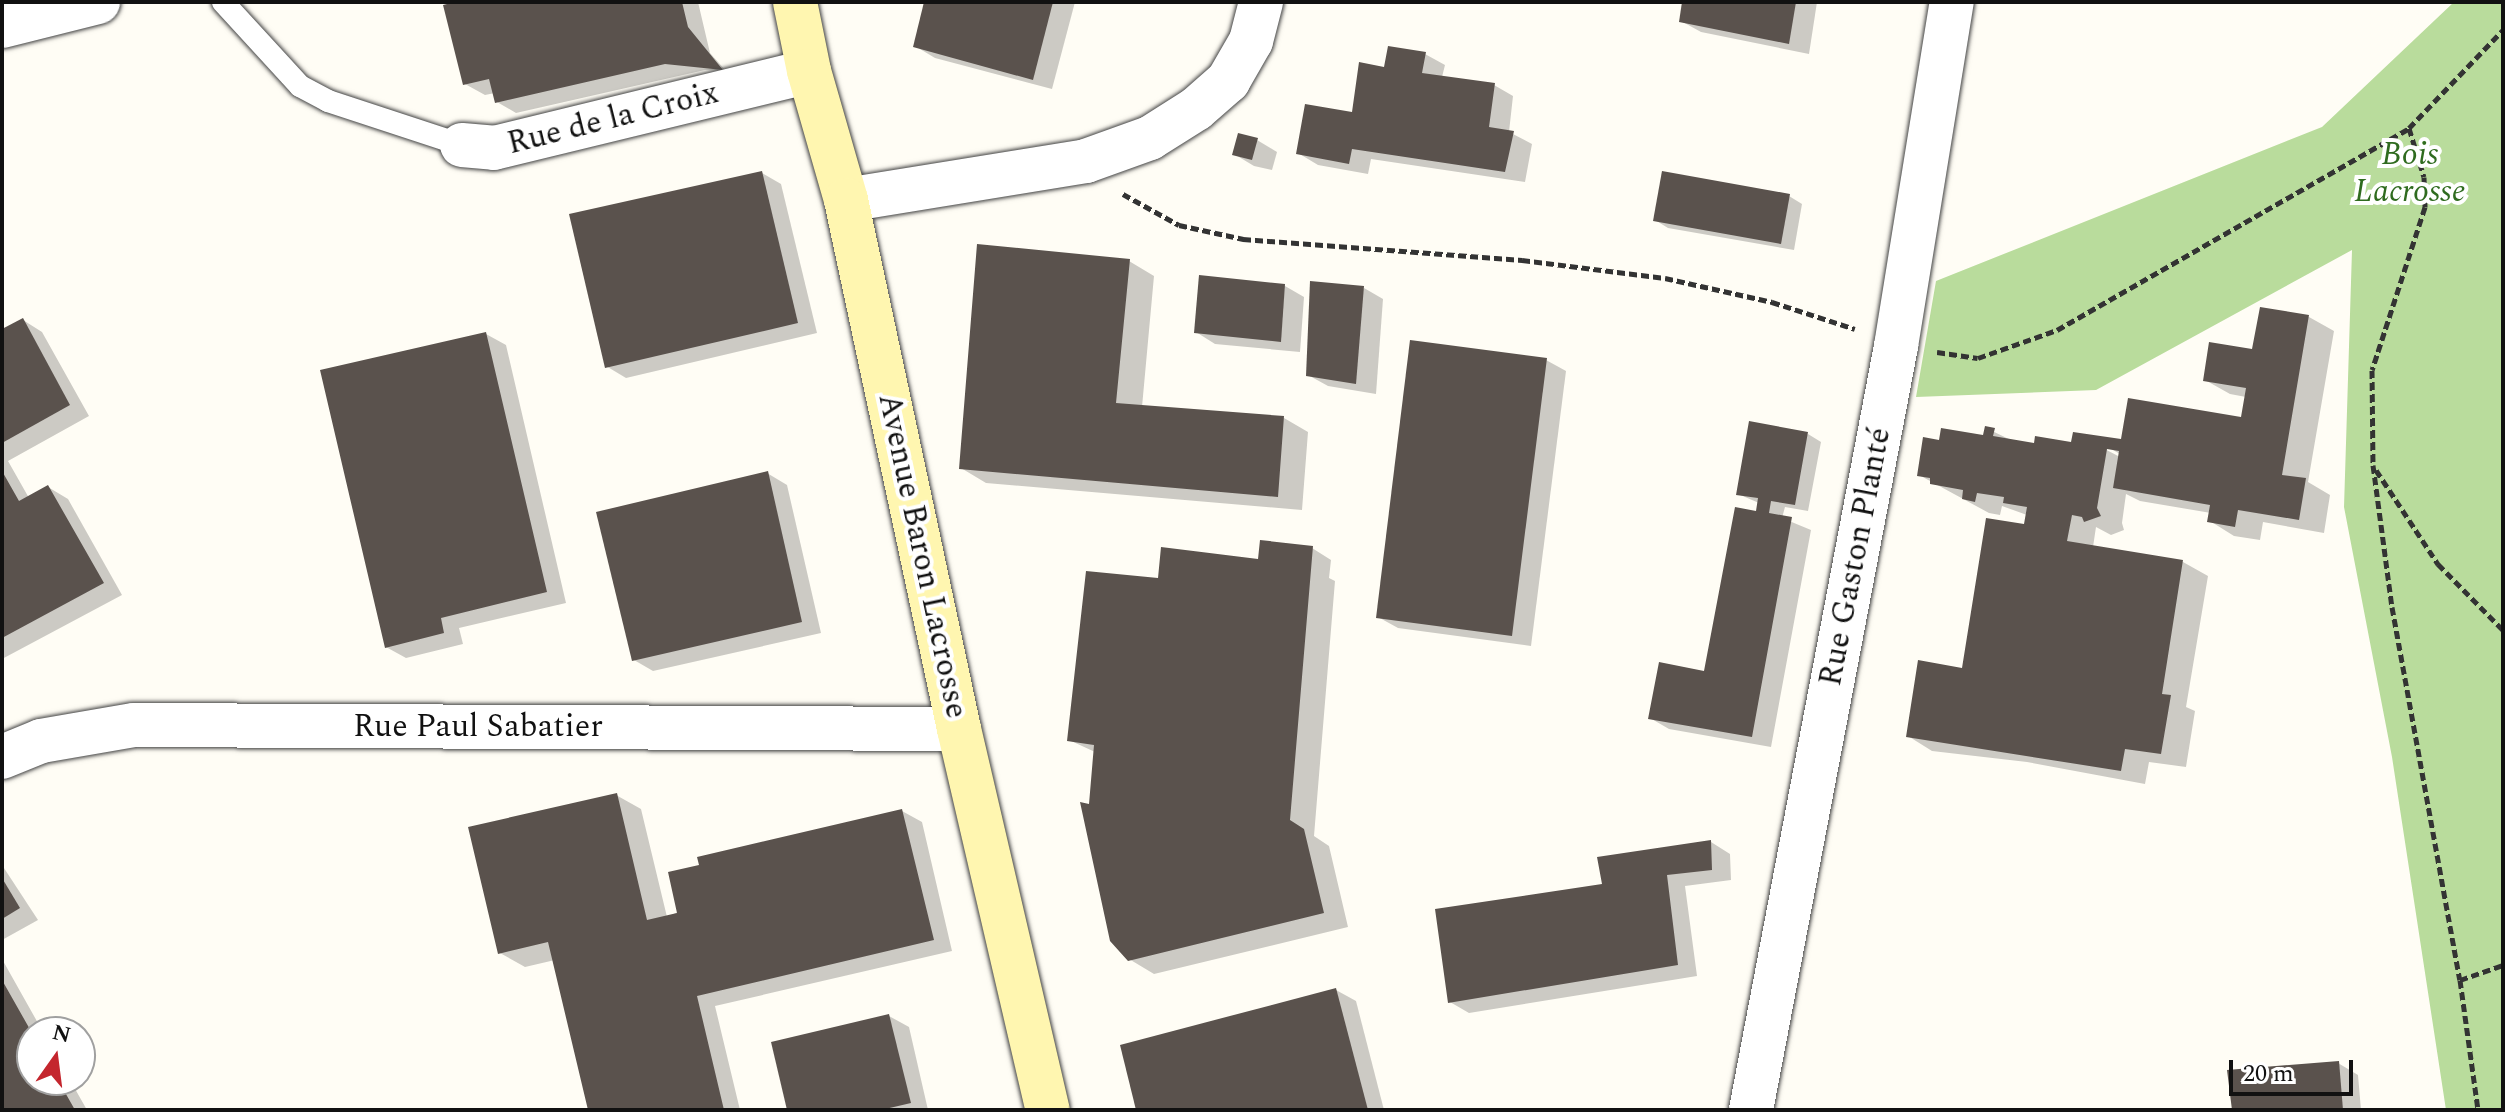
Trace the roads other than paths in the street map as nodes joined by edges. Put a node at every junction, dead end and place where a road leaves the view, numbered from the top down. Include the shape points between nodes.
1 (98, 2) edge
2 (223, 2) edge
3 (795, 2) edge
4 (1261, 2) edge
5 (1952, 2) edge
6 (2, 26) edge
7 (809, 71) junction
8 (462, 145) joint
9 (846, 200) junction
10 (959, 729) junction
11 (2, 757) edge
12 (1048, 1110) edge
13 (1751, 1110) edge

1 - 6 street
2 - 8 lane, Rue de la Croix via 300,86 328,101
3 - 7 street, Avenue Baron Lacrosse
4 - 9 street via 1251,41 1228,81 1150,138 1086,161
5 - 13 street, Rue Gaston Planté via 1896,346
7 - 8 street, Rue de la Croix via 494,148
7 - 9 street, Avenue Baron Lacrosse
9 - 10 street, Avenue Baron Lacrosse
10 - 11 street, Rue Paul Sabatier via 134,725 41,741
10 - 12 street, Avenue Baron Lacrosse

